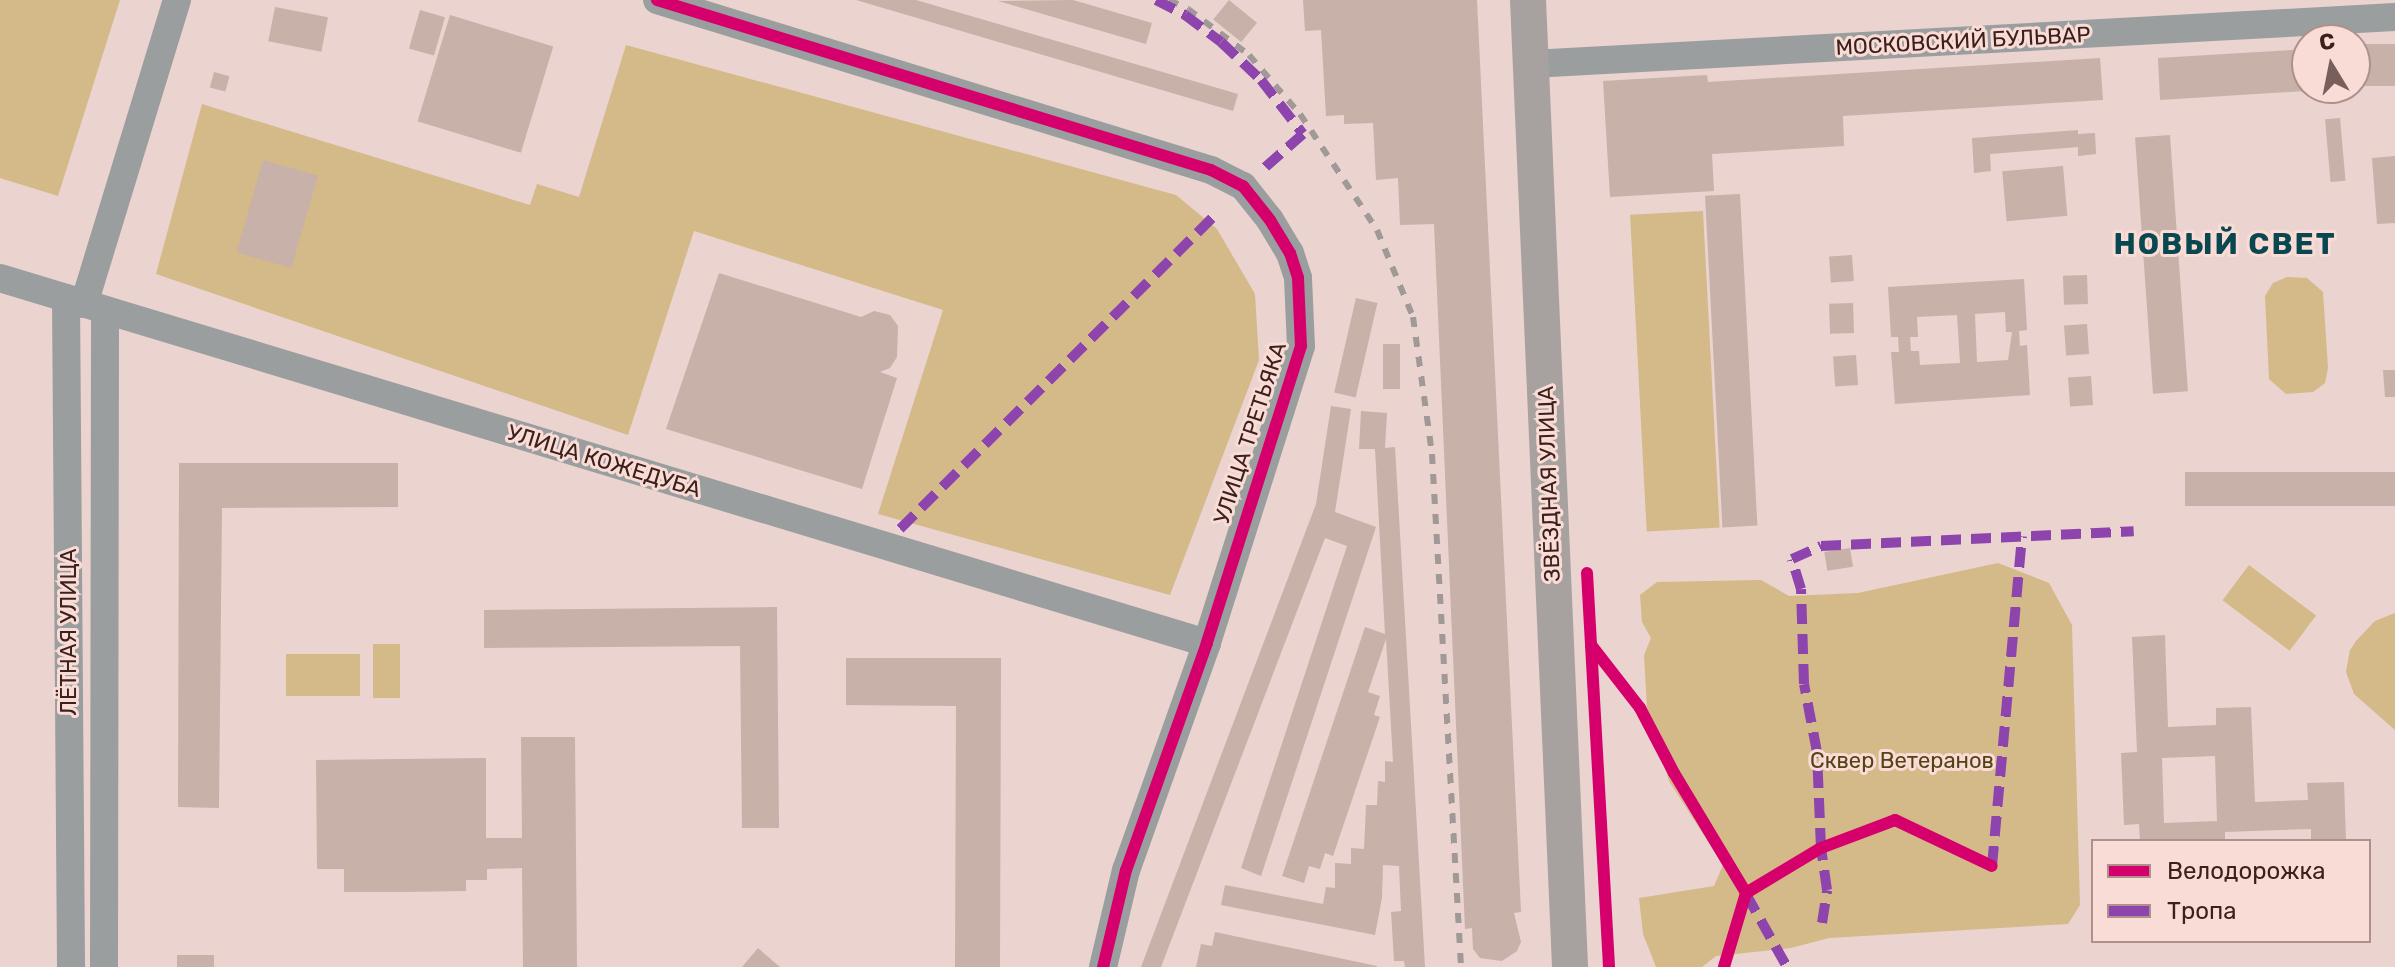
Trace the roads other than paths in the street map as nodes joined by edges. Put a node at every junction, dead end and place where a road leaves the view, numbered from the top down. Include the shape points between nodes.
1 (177, 0) edge
2 (657, 0) edge
3 (1528, 0) edge
4 (2395, 17) edge
5 (1531, 64) junction
6 (0, 278) edge
7 (85, 304) junction
8 (1207, 643) junction
9 (71, 967) edge
10 (104, 967) edge
11 (1103, 967) edge
12 (1570, 967) edge

1 - 7 street, ЛЁТНАЯ УЛИЦА
2 - 8 street, УЛИЦА ТРЕТЬЯКА via 1211,170 1243,186 1290,253 1298,278 1301,346
3 - 5 main road, ЗВЁЗДНАЯ УЛИЦА
4 - 5 street, МОСКОВСКИЙ БУЛЬВАР
5 - 12 main road, ЗВЁЗДНАЯ УЛИЦА
6 - 7 street, УЛИЦА КОЖЕДУБА
7 - 8 street, УЛИЦА КОЖЕДУБА
7 - 9 street, ЛЁТНАЯ УЛИЦА
7 - 10 street, ЛЁТНАЯ УЛИЦА
8 - 11 street, УЛИЦА ТРЕТЬЯКА via 1126,870

